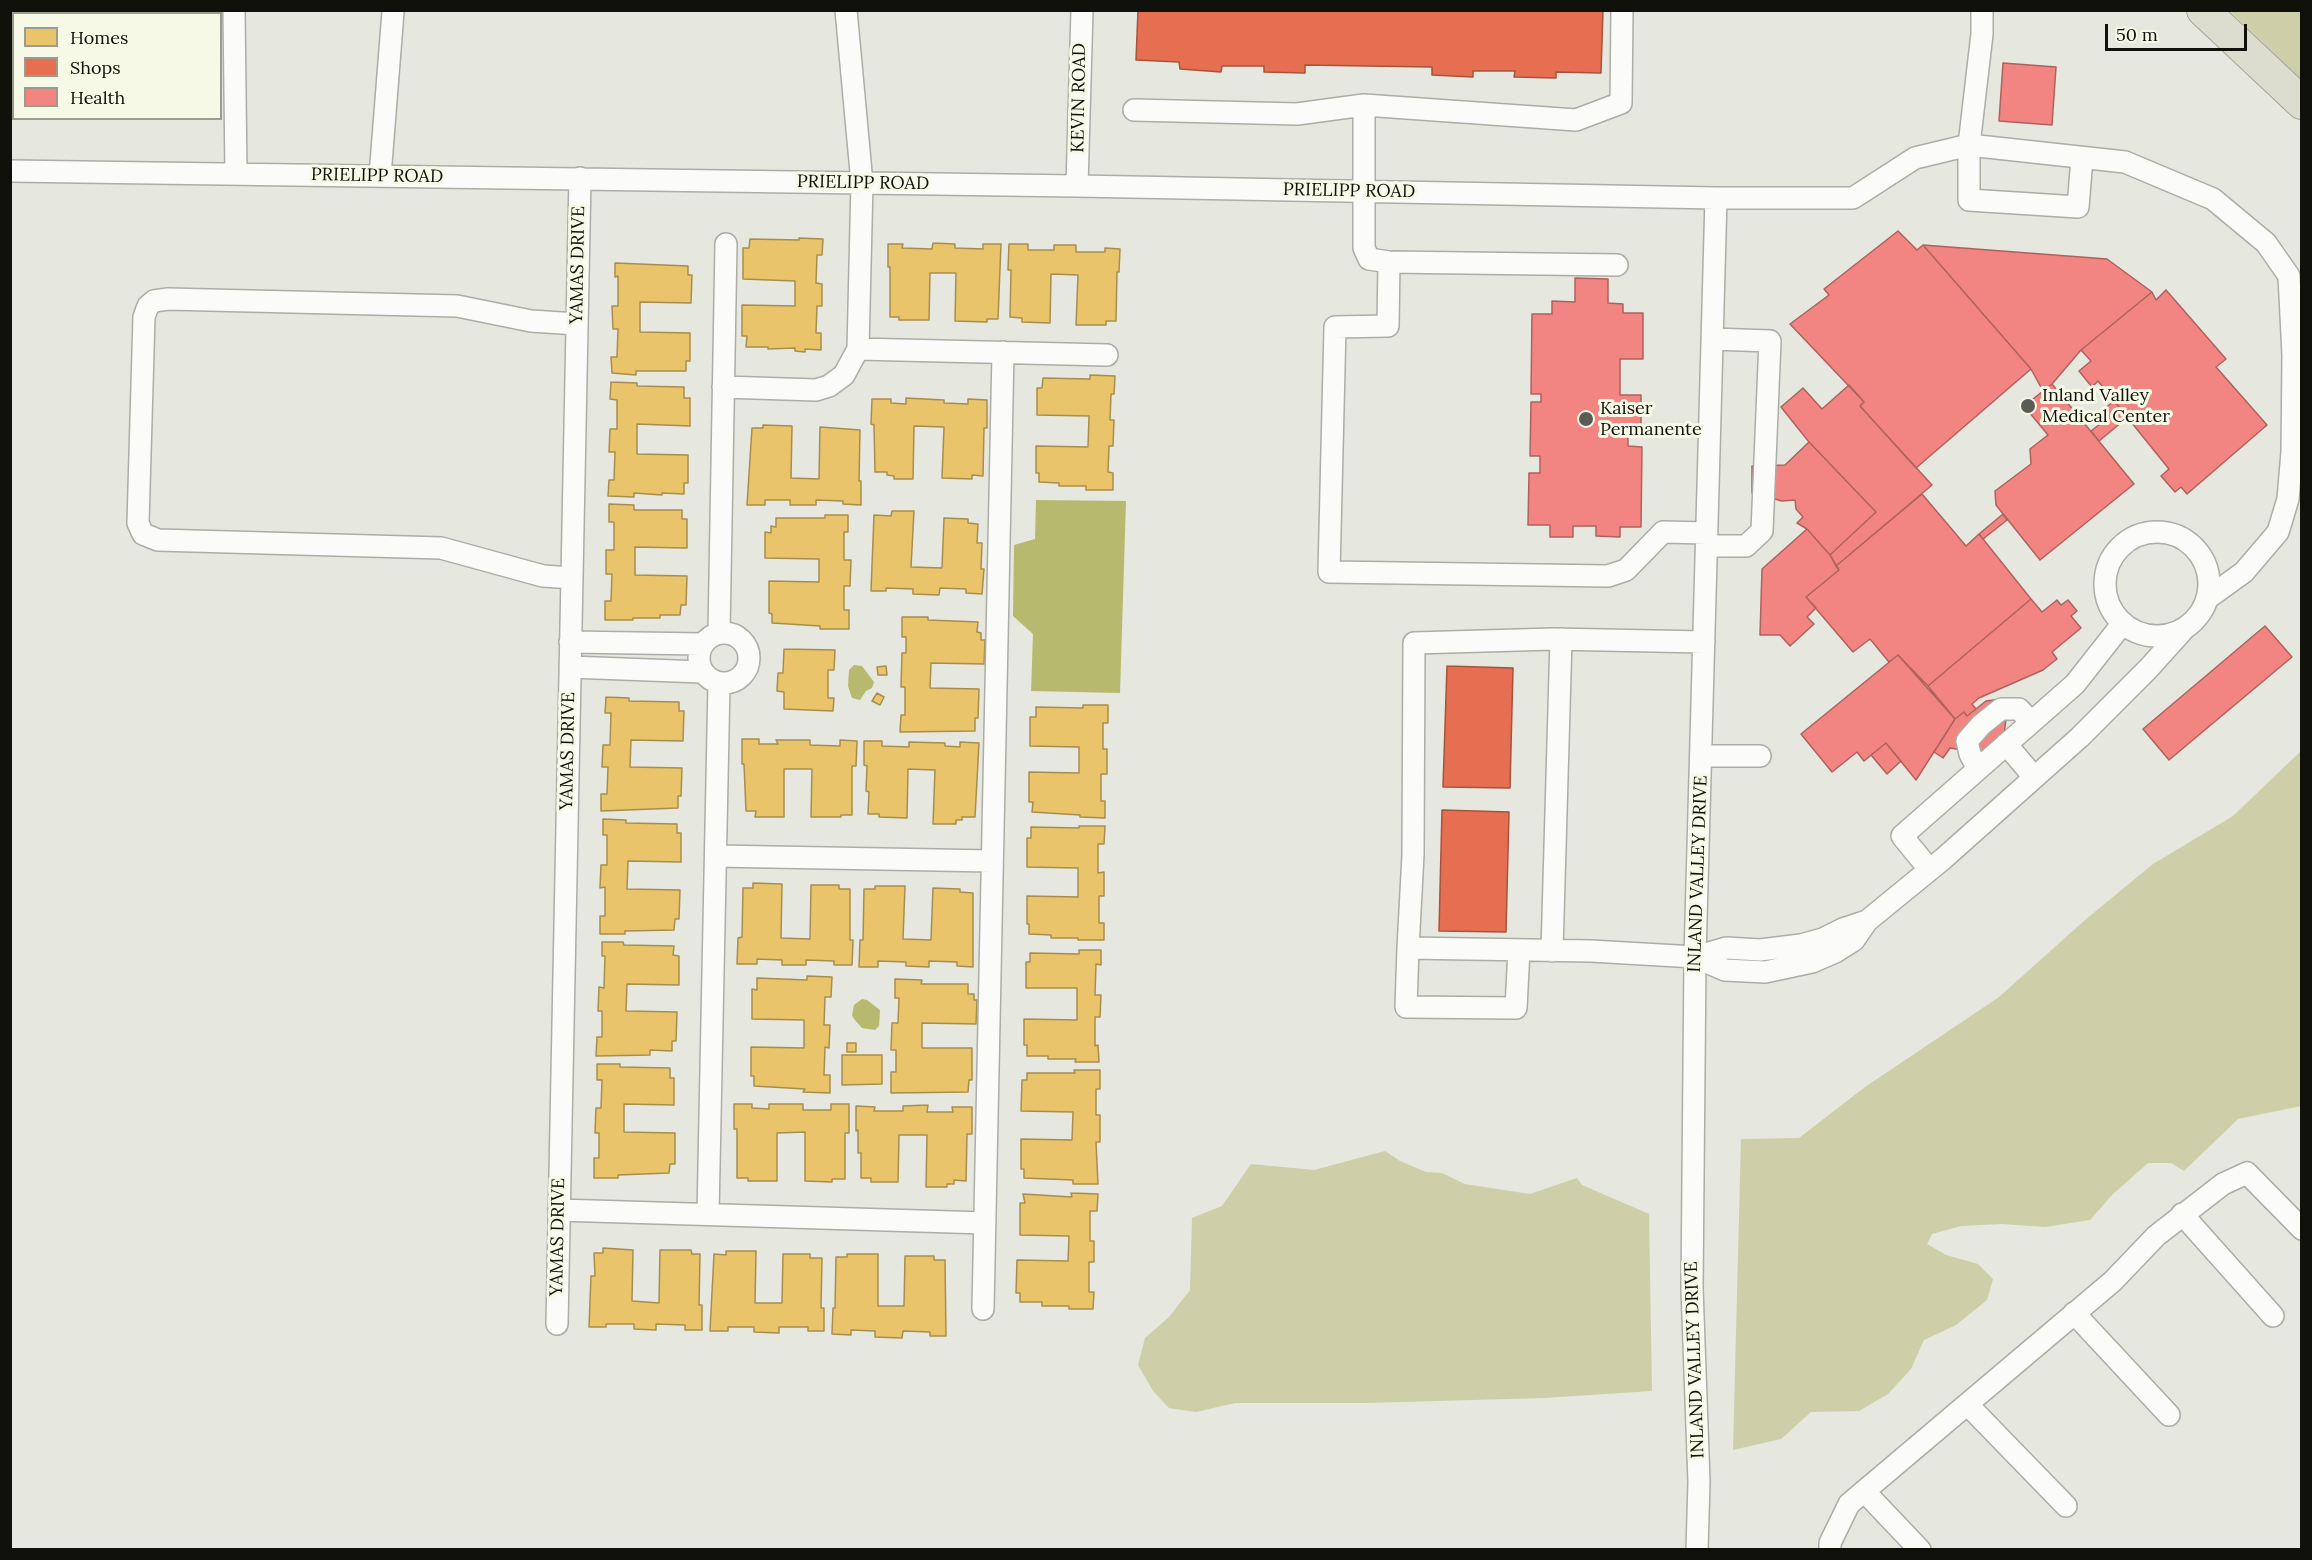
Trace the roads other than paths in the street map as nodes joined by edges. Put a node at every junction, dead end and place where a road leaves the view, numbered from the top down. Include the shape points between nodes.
1 (234, 10) edge
2 (846, 10) edge
3 (1082, 10) edge
4 (1622, 10) edge
5 (1982, 10) edge
6 (2203, 10) edge
7 (393, 12) edge
8 (2301, 103) edge
9 (1364, 105) junction
10 (1134, 110) dead end
11 (1969, 145) junction
12 (2082, 158) junction
13 (10, 171) edge
14 (236, 174) junction
15 (380, 176) junction
16 (580, 178) junction
17 (862, 183) junction
18 (1077, 186) junction
19 (1363, 191) junction
20 (1716, 198) junction
21 (726, 244) dead end
22 (1389, 262) junction
23 (1617, 265) dead end
24 (577, 324) junction
25 (1713, 339) junction
26 (858, 349) junction
27 (1003, 352) junction
28 (1107, 355) dead end
29 (723, 387) junction
30 (1707, 539) junction
31 (572, 578) junction
32 (2208, 598) junction
33 (2123, 623) junction
34 (2185, 628) junction
35 (711, 639) junction
36 (1561, 639) junction
37 (570, 642) junction
38 (1704, 642) junction
39 (570, 667) junction
40 (711, 678) junction
41 (2031, 722) junction
42 (2006, 744) junction
43 (1701, 756) junction
44 (1760, 756) dead end
45 (1978, 769) junction
46 (2034, 777) junction
47 (716, 856) junction
48 (992, 861) junction
49 (1929, 869) junction
50 (1408, 948) junction
51 (1519, 950) junction
52 (1552, 951) junction
53 (1695, 957) junction
54 (559, 1210) junction
55 (708, 1214) junction
56 (2182, 1214) junction
57 (985, 1223) junction
58 (2301, 1229) edge
59 (983, 1309) dead end
60 (2074, 1313) junction
61 (2273, 1316) dead end
62 (557, 1324) dead end
63 (1967, 1404) junction
64 (2169, 1415) dead end
65 (1864, 1491) junction
66 (2066, 1506) dead end
67 (1696, 1550) edge
68 (1830, 1550) edge
69 (1920, 1550) edge

1 - 14 street
2 - 17 street
3 - 18 street, KEVIN ROAD
4 - 9 street via 1621,103 1576,120
5 - 11 street
6 - 8 highway
7 - 15 street
9 - 10 street via 1297,114
9 - 19 street
11 - 12 street
11 - 12 street via 1970,200 2078,207
11 - 20 street, PRIELIPP ROAD via 1915,158 1853,198
12 - 32 street via 2125,162 2213,199 2265,243 2289,276 2293,355 2288,499 2278,532 2244,572
13 - 14 street, PRIELIPP ROAD
14 - 15 street, PRIELIPP ROAD
15 - 16 street, PRIELIPP ROAD
16 - 17 street, PRIELIPP ROAD
16 - 24 street, YAMAS DRIVE
17 - 18 street, PRIELIPP ROAD
17 - 26 street
18 - 19 street, PRIELIPP ROAD
19 - 20 street, PRIELIPP ROAD
19 - 22 street via 1365,248 1369,259
20 - 25 street, INLAND VALLEY DRIVE
21 - 29 street
22 - 23 street
22 - 30 street via 1388,326 1335,327 1329,572 1608,576 1626,570 1664,532
24 - 31 street, YAMAS DRIVE
24 - 31 street via 531,321 458,306 154,301 144,317 138,523 143,534 158,540 441,548 543,576
25 - 30 street, INLAND VALLEY DRIVE
25 - 30 street via 1770,341 1762,531 1746,546
26 - 27 street
26 - 29 street via 844,375 816,390
27 - 28 street
27 - 48 street
29 - 35 street
30 - 38 street, INLAND VALLEY DRIVE
31 - 37 street, YAMAS DRIVE
32 - 33 street via 2210,581 2197,550 2184,539 2151,532 2121,547 2106,576 2106,594
32 - 34 street via 2195,620
33 - 34 street via 2153,636
33 - 41 street via 2075,684
34 - 46 street via 2119,699
35 - 37 street
35 - 40 street via 698,656
35 - 40 street via 728,633 742,641 749,656 739,678 732,682
36 - 38 street
36 - 50 street via 1414,643 1413,855
36 - 52 street
37 - 39 street, YAMAS DRIVE
38 - 43 street, INLAND VALLEY DRIVE
39 - 40 street
39 - 54 street, YAMAS DRIVE
40 - 47 street
41 - 42 street
41 - 45 street via 2019,709 2001,709 1981,725 1968,741
42 - 45 street
42 - 46 street
43 - 44 street
43 - 53 street, INLAND VALLEY DRIVE
45 - 49 street via 1902,836
46 - 49 street
47 - 48 street
47 - 55 street
48 - 57 street
49 - 53 street via 1867,921 1823,939 1760,950 1726,948
50 - 51 street
50 - 51 street via 1406,1007 1516,1008
51 - 52 street
52 - 53 street
53 - 67 street, INLAND VALLEY DRIVE via 1692,1288 1699,1482
54 - 55 street
54 - 62 street, YAMAS DRIVE
55 - 57 street
56 - 58 street via 2223,1184 2247,1173
56 - 60 street
56 - 61 street
57 - 59 street
60 - 63 street
60 - 64 street
63 - 65 street
63 - 66 street
65 - 68 street via 1849,1504
65 - 69 street

